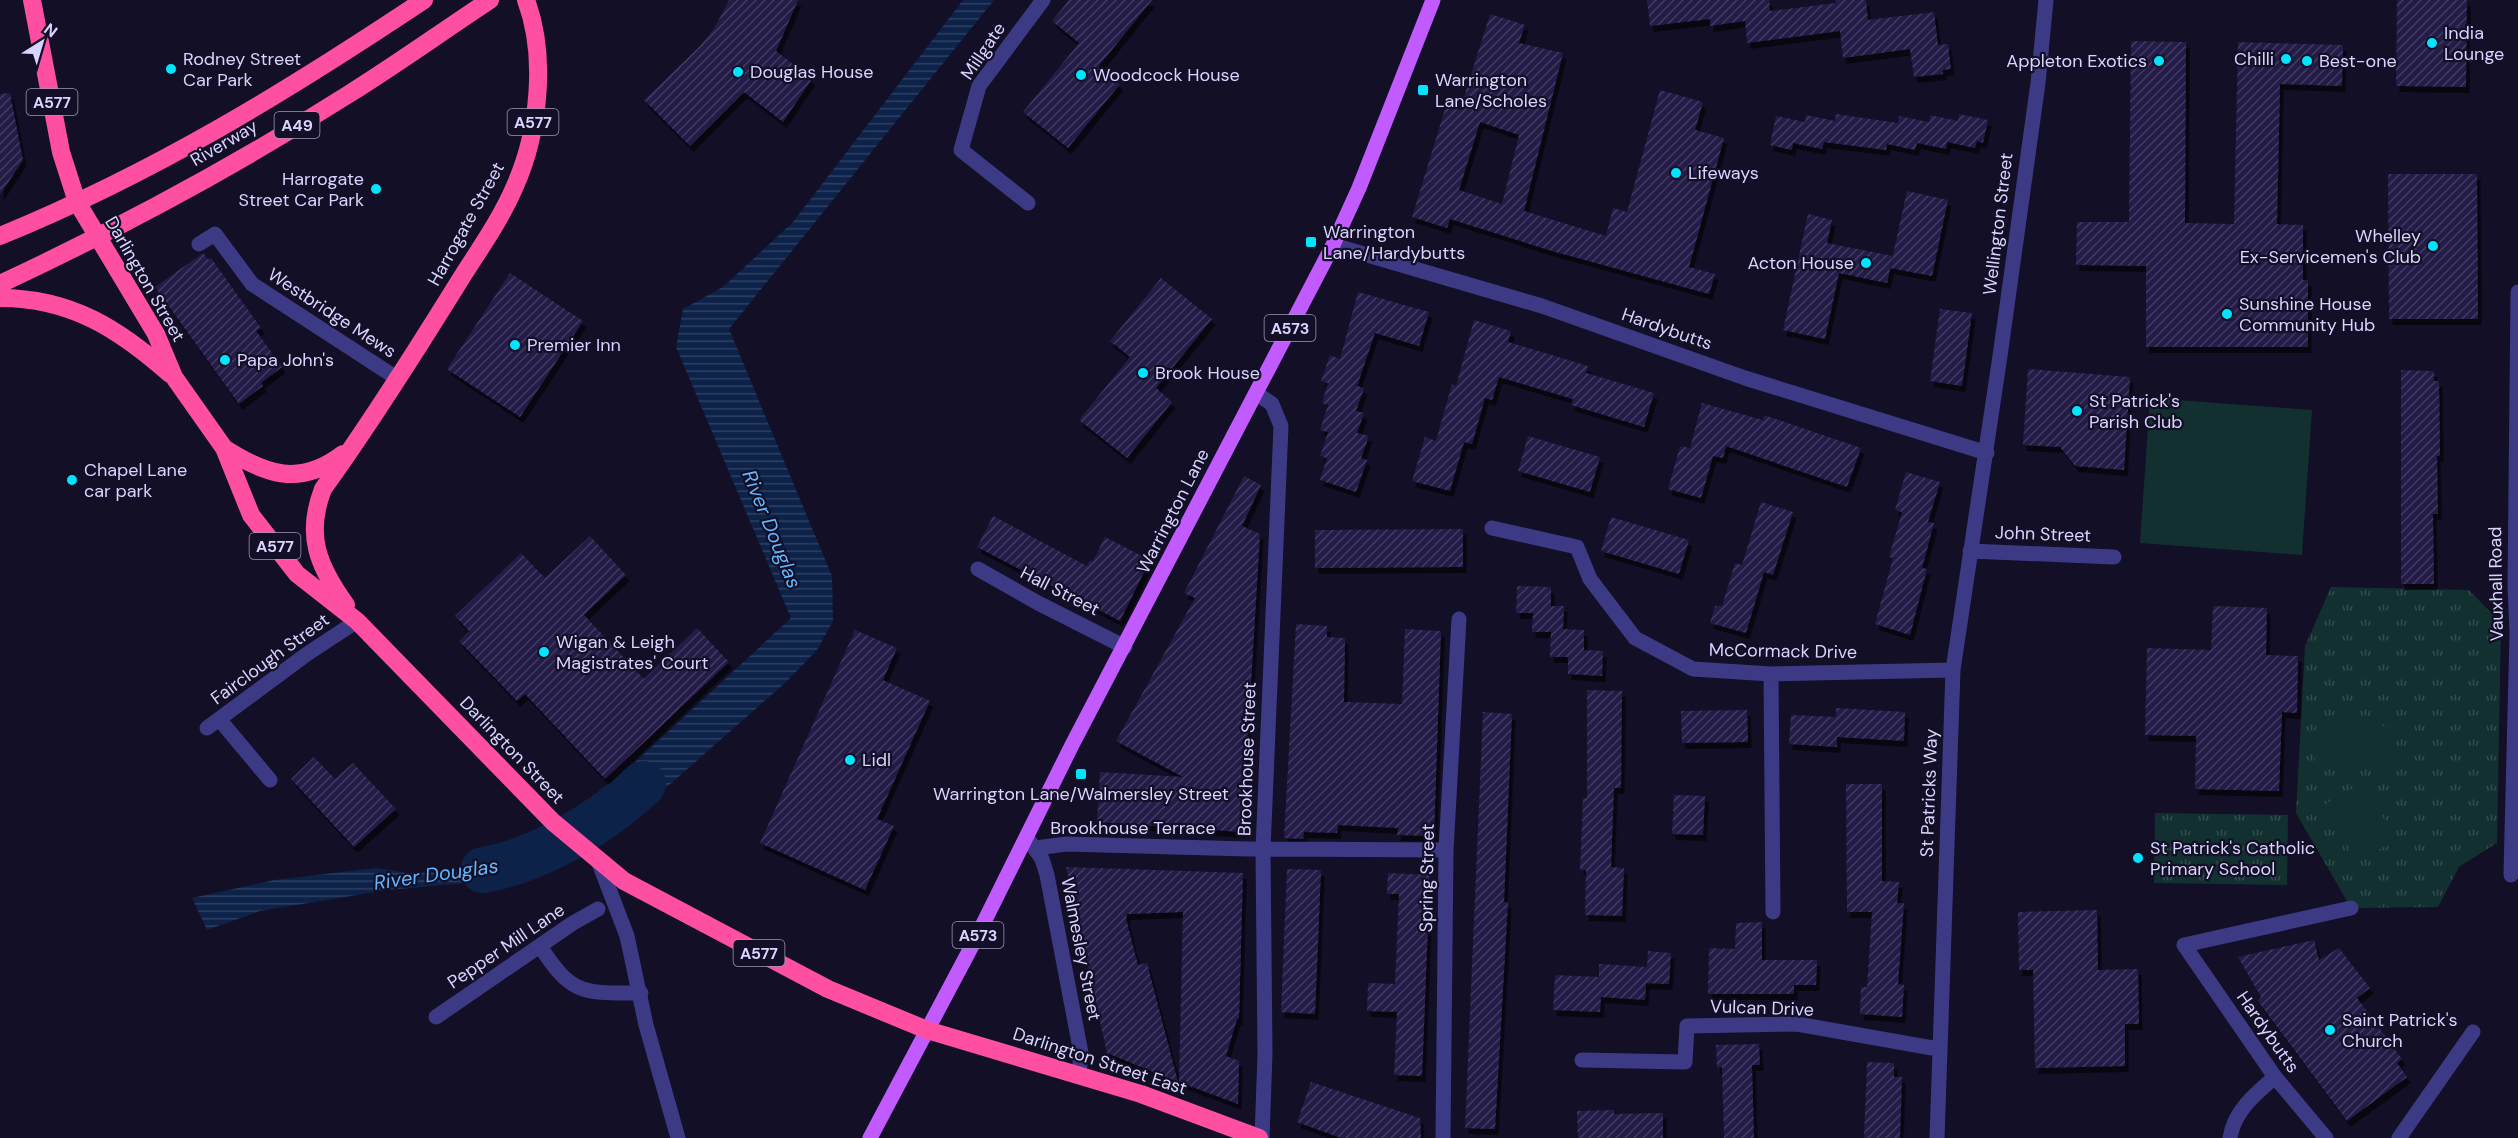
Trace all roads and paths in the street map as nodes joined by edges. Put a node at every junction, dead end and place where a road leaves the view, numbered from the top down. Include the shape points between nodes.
1 (32, 0) edge
2 (424, 0) edge
3 (490, 0) edge
4 (526, 0) edge
5 (1043, 0) edge
6 (1433, 0) edge
7 (2046, 0) edge
8 (77, 202) junction
9 (1028, 203) dead end
10 (0, 236) edge
11 (97, 238) junction
12 (199, 244) dead end
13 (1333, 245) junction
14 (0, 284) edge
15 (2518, 292) edge
16 (0, 298) edge
17 (174, 377) junction
18 (398, 380) junction
19 (1256, 393) junction
20 (2517, 431) edge
21 (354, 446) junction
22 (224, 448) junction
23 (1987, 453) junction
24 (1492, 528) dead end
25 (1970, 551) junction
26 (2114, 557) dead end
27 (978, 569) dead end
28 (2516, 588) edge
29 (1459, 619) dead end
30 (357, 621) junction
31 (1125, 647) junction
32 (1953, 670) junction
33 (1771, 674) junction
34 (270, 780) dead end
35 (2515, 839) edge
36 (1031, 843) junction
37 (1263, 849) junction
38 (1446, 850) junction
39 (599, 863) junction
40 (2511, 875) dead end
41 (2351, 908) dead end
42 (598, 909) dead end
43 (1773, 912) dead end
44 (540, 946) junction
45 (641, 993) junction
46 (436, 1017) dead end
47 (927, 1030) junction
48 (2473, 1032) dead end
49 (1938, 1049) junction
50 (1582, 1060) dead end
51 (1079, 1074) junction
52 (2275, 1077) junction
53 (678, 1138) edge
54 (870, 1138) edge
55 (1260, 1138) edge
56 (1443, 1138) edge
57 (1937, 1138) edge
58 (2230, 1138) edge
59 (2326, 1138) edge
60 (2399, 1138) edge

1 - 8 highway, A577 via 61,152
2 - 8 highway, Riverway / A49 via 255,110
3 - 11 highway, Riverway / A49 via 349,95
4 - 18 highway, Harrogate Street / A577 via 534,32 537,83 525,159 515,187 487,237
5 - 9 street, Millgate via 979,86 961,150
6 - 13 main road, Warrington Lane / A573
7 - 23 street, Wellington Street
8 - 10 highway, A49
8 - 11 highway, Darlington Street / A577
11 - 14 highway, A49
11 - 17 highway, Darlington Street / A577 via 156,334
12 - 18 street, Westbridge Mews via 215,234 252,284
13 - 19 main road, Warrington Lane / A573
13 - 23 street, Hardybutts via 1542,306 1745,378
15 - 20 street, Vauxhall Road
16 - 17 highway, Darlington Street / A577 via 51,303 84,315 134,342
17 - 22 highway, Darlington Street / A577
18 - 21 highway, Harrogate Street / A577
19 - 31 main road, Warrington Lane / A573
19 - 37 street, Brookhouse Street via 1272,404 1281,426
20 - 28 street, Vauxhall Road
21 - 22 highway, Harrogate Street / A577 via 318,469 285,475 251,465
21 - 30 highway, Harrogate Street / A577 via 323,489 313,524 320,560 331,584
22 - 30 highway, Darlington Street / A577 via 251,515 267,537 297,574
23 - 25 street, St Patricks Way
24 - 33 street, McCormack Drive via 1577,548 1590,579 1635,638 1693,669
25 - 26 street, John Street
25 - 32 street, St Patricks Way
27 - 31 street, Hall Street
28 - 35 street, Vauxhall Road
29 - 38 street, Spring Street
30 - 34 street, Fairclough Street via 213,724
30 - 39 highway, Darlington Street / A577 via 553,822
31 - 36 main road, Warrington Lane / A573
32 - 33 street, McCormack Drive
32 - 49 street, St Patricks Way
33 - 43 street
35 - 40 street, Vauxhall Road
36 - 37 street, Brookhouse Terrace
36 - 47 main road, Warrington Lane / A573
36 - 51 street, Walmesley Street via 1047,875 1081,1053
37 - 38 street, Brookhouse Terrace
37 - 55 street, Brookhouse Street via 1265,1054
38 - 56 street, Spring Street
39 - 45 street via 627,936
39 - 47 highway, Darlington Street / A577 via 624,881 828,989
41 - 52 street, Hardybutts via 2184,945
42 - 44 street, Pepper Mill Lane
44 - 45 street via 558,975 579,989
44 - 46 street, Pepper Mill Lane
45 - 53 street via 646,1025
47 - 51 highway, Darlington Street East / A577
47 - 54 main road, A573
48 - 60 street
49 - 50 street, Vulcan Drive via 1797,1024 1687,1026 1685,1062
49 - 57 street, St Patricks Way
51 - 55 highway, Darlington Street East / A577
52 - 58 street via 2247,1102
52 - 59 street, Hardybutts

